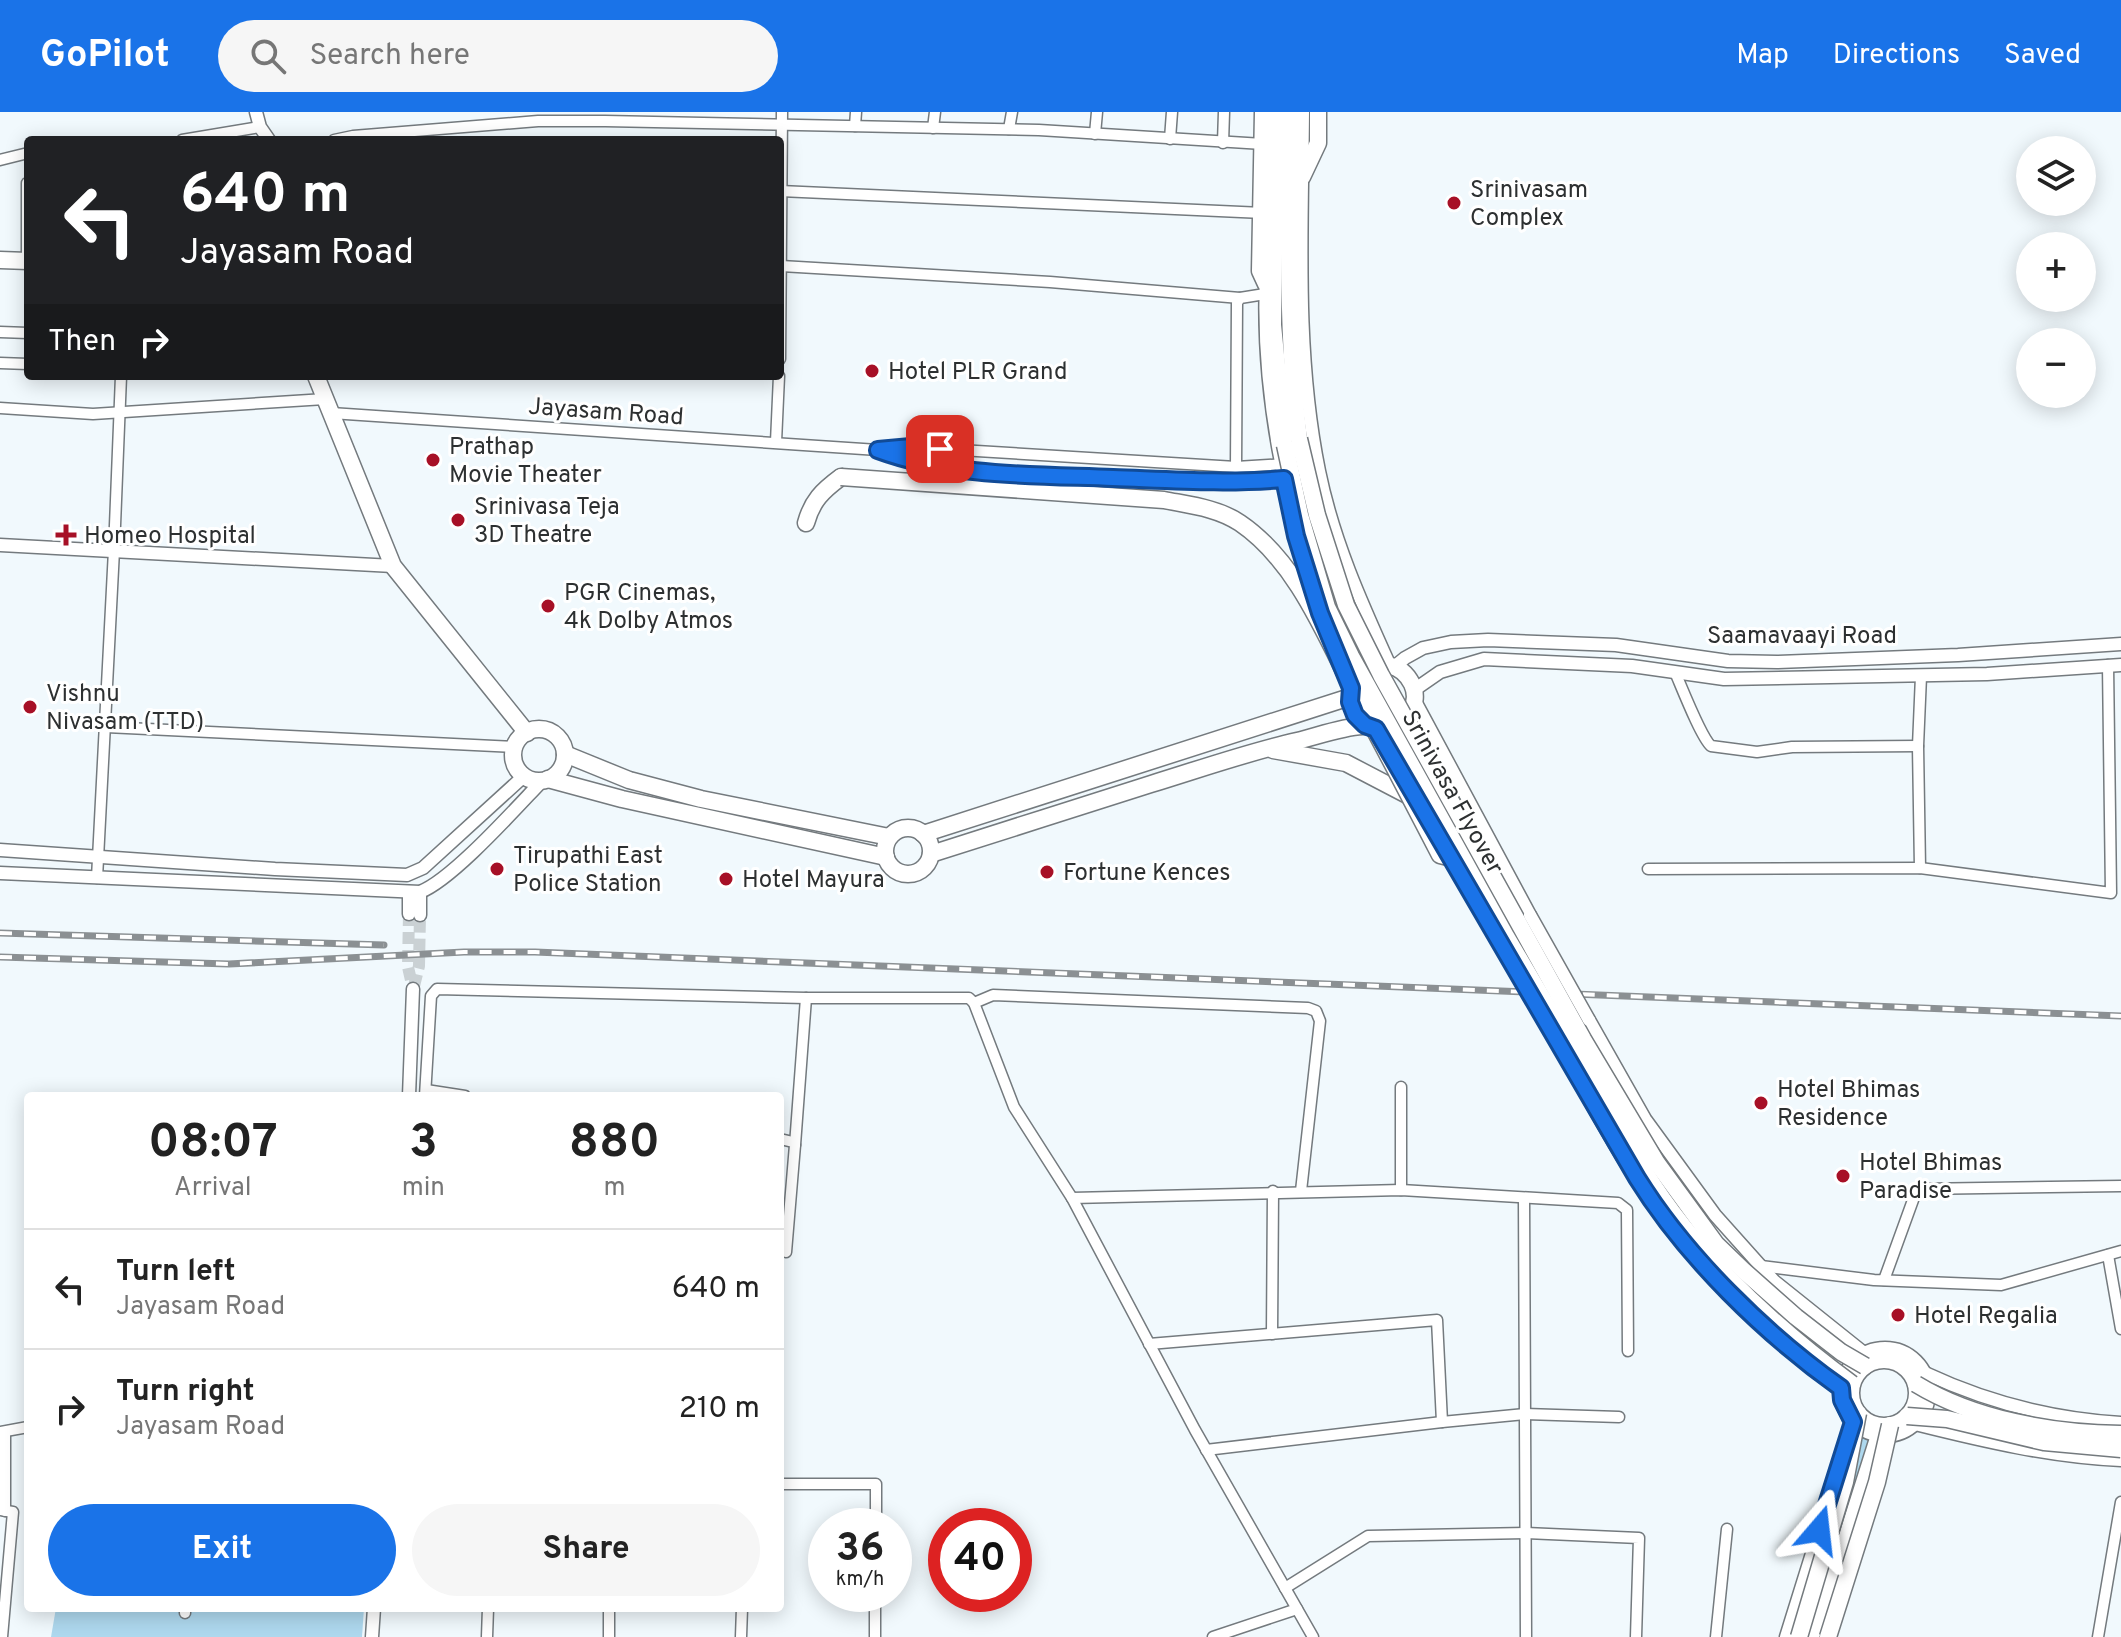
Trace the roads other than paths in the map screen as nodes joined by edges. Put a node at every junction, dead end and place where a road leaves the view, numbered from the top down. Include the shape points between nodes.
1 (256, 112) edge
2 (748, 112) edge
3 (782, 112) edge
4 (856, 112) edge
5 (935, 112) edge
6 (1012, 112) edge
7 (1097, 112) edge
8 (1172, 112) edge
9 (1224, 112) edge
10 (1263, 112) edge
11 (1273, 112) edge
12 (1291, 112) edge
13 (1303, 112) edge
14 (1318, 112) edge
15 (538, 116) edge
16 (606, 117) edge
17 (659, 117) edge
18 (748, 125) junction
19 (782, 126) junction
20 (855, 126) junction
21 (260, 127) junction
22 (933, 128) junction
23 (1009, 129) junction
24 (1095, 134) junction
25 (206, 136) edge
26 (266, 136) edge
27 (353, 136) edge
28 (782, 136) edge
29 (1170, 139) junction
30 (1223, 143) junction
31 (1263, 144) junction
32 (24, 154) edge
33 (0, 160) edge
34 (1302, 177) junction
35 (784, 192) edge
36 (1263, 213) junction
37 (0, 260) edge
38 (24, 261) edge
39 (784, 266) edge
40 (1264, 283) junction
41 (1240, 298) junction
42 (0, 332) edge
43 (24, 333) edge
44 (0, 363) edge
45 (24, 364) edge
46 (121, 380) edge
47 (318, 380) edge
48 (779, 380) edge
49 (328, 406) junction
50 (0, 408) edge
51 (119, 412) junction
52 (776, 442) junction
53 (878, 450) junction
54 (1316, 456) junction
55 (1236, 467) junction
56 (1283, 472) junction
57 (1319, 472) junction
58 (806, 523) dead end
59 (0, 545) edge
60 (114, 550) junction
61 (393, 566) junction
62 (2121, 644) edge
63 (2114, 665) edge
64 (1392, 666) junction
65 (1675, 672) junction
66 (1921, 676) junction
67 (1350, 692) junction
68 (1414, 695) junction
69 (106, 727) junction
70 (1370, 727) junction
71 (527, 733) junction
72 (1918, 746) junction
73 (515, 747) junction
74 (1265, 748) junction
75 (565, 754) junction
76 (524, 776) junction
77 (545, 780) junction
78 (1417, 800) junction
79 (923, 834) junction
80 (889, 837) junction
81 (0, 850) edge
82 (931, 854) junction
83 (98, 857) junction
84 (886, 857) junction
85 (1464, 861) junction
86 (1920, 868) junction
87 (1648, 869) dead end
88 (0, 873) edge
89 (97, 878) junction
90 (414, 893) junction
91 (414, 914) tunnel mouth
92 (413, 989) tunnel mouth
93 (806, 998) junction
94 (974, 1003) junction
95 (1401, 1087) dead end
96 (409, 1092) edge
97 (426, 1092) edge
98 (784, 1140) edge
99 (795, 1145) junction
100 (2121, 1186) edge
101 (1401, 1190) junction
102 (1273, 1191) junction
103 (1301, 1191) junction
104 (1072, 1198) junction
105 (1524, 1198) junction
106 (2121, 1251) edge
107 (786, 1252) dead end
108 (2108, 1255) junction
109 (1761, 1266) junction
110 (1884, 1280) junction
111 (2121, 1329) edge
112 (1272, 1334) junction
113 (1149, 1344) junction
114 (1628, 1351) dead end
115 (1865, 1360) junction
116 (1920, 1379) junction
117 (1847, 1386) junction
118 (1525, 1414) junction
119 (1619, 1417) dead end
120 (1855, 1417) junction
121 (1911, 1420) junction
122 (1442, 1422) junction
123 (2121, 1423) edge
124 (24, 1428) edge
125 (1884, 1430) junction
126 (2, 1432) edge
127 (2121, 1434) edge
128 (2121, 1449) edge
129 (1206, 1450) junction
130 (2121, 1460) edge
131 (784, 1484) edge
132 (2121, 1502) edge
133 (876, 1508) edge
134 (2, 1510) edge
135 (1727, 1529) dead end
136 (1526, 1533) junction
137 (1285, 1588) junction
138 (3, 1601) edge
139 (1297, 1609) junction
140 (374, 1612) edge
141 (488, 1612) edge
142 (609, 1612) edge
143 (742, 1612) edge
144 (875, 1612) edge
145 (1225, 1635) edge
146 (2, 1637) edge
147 (372, 1637) edge
148 (487, 1637) edge
149 (609, 1637) edge
150 (741, 1637) edge
151 (875, 1637) edge
152 (1213, 1637) edge
153 (1313, 1637) edge
154 (1526, 1637) edge
155 (1636, 1637) edge
156 (1716, 1637) edge
157 (1786, 1637) edge
158 (1799, 1637) edge
159 (1813, 1637) edge
160 (1828, 1637) edge
161 (2098, 1637) edge

1 - 21 street
2 - 18 street
3 - 19 street
4 - 20 street
5 - 22 street
6 - 23 street
7 - 24 street
8 - 29 street
9 - 30 street
10 - 31 main road
11 - 40 street
11 - 85 main road, Srinivasa Flyover, bridge via 1273,325 1285,445 1300,515 1327,607
12 - 115 main road, Srinivasa Flyover, bridge via 1292,378 1299,439 1317,515 1346,605 1583,1039 1657,1163 1716,1244 1744,1271 1841,1352
13 - 34 street
14 - 34 main road via 1318,143
15 - 16 street
15 - 27 street
16 - 17 street
17 - 18 street
18 - 19 street
19 - 20 street
19 - 28 street
20 - 22 street
21 - 25 street
21 - 26 street
22 - 23 street
23 - 24 street
24 - 29 street
29 - 30 street
30 - 31 street
31 - 36 main road
32 - 33 street
34 - 54 street via 1301,338
35 - 36 street
36 - 40 main road
37 - 38 main road
39 - 41 street
40 - 41 street
40 - 56 street via 1270,395
41 - 55 street
42 - 43 street
44 - 45 street
46 - 51 street
47 - 49 main road
48 - 52 street
49 - 51 street, Jayasam Road
49 - 52 street, Jayasam Road
49 - 61 main road
50 - 51 street, Jayasam Road
51 - 60 street
52 - 53 street, Jayasam Road
53 - 55 street, Jayasam Road via 911,447
53 - 56 street, Jayasam Road via 911,462 1024,475 1243,482
54 - 56 street, Jayasam Road
54 - 57 street
55 - 56 street, Jayasam Road
56 - 57 street, Jayasam Road
56 - 67 street via 1296,536
57 - 64 street via 1351,581
58 - 85 main road, bridge via 820,493 841,477 1164,500 1237,521 1285,567 1440,855
59 - 60 street
60 - 61 street
60 - 69 street
61 - 71 main road
62 - 64 street, Saamavaayi Road via 1777,662 1728,661 1616,645 1488,640 1423,648
63 - 66 street, Saamavaayi Road
63 - 86 street via 2111,893
64 - 67 main road via 1363,671
64 - 68 main road via 1410,680
65 - 66 street, Saamavaayi Road via 1724,679
65 - 68 street, Saamavaayi Road via 1577,661 1484,659 1440,672
65 - 72 street via 1711,746 1757,752
66 - 72 street
67 - 70 main road via 1355,715
67 - 79 main road
68 - 70 main road via 1406,720 1397,726
68 - 109 street, bridge via 1645,1119 1715,1215
69 - 73 street
69 - 83 street
70 - 74 main road
70 - 78 street
71 - 73 main road
71 - 75 main road via 552,733
72 - 86 street
73 - 76 main road via 516,766
74 - 78 main road via 1346,763
74 - 82 main road
75 - 77 main road via 559,772
75 - 80 main road via 629,780 701,799
76 - 77 main road
76 - 83 street via 413,874
77 - 84 main road
77 - 90 street via 438,881
78 - 117 street, bridge via 1649,1198 1759,1321
79 - 80 main road via 905,829
79 - 82 main road
80 - 84 main road
81 - 83 street
82 - 84 main road via 927,865 912,874 895,870
83 - 89 street
85 - 117 main road, Srinivasa Flyover, bridge via 1661,1198 1741,1291
86 - 87 street
88 - 89 street
89 - 90 street
90 - 91 street
92 - 96 street
93 - 94 street via 964,997
93 - 97 street via 437,989 431,996
93 - 99 street
94 - 103 street via 993,995 1316,1011 1320,1021
94 - 104 street via 1014,1107
95 - 101 street
98 - 99 street
99 - 107 street
100 - 110 street via 1917,1189
101 - 103 street
101 - 105 street
102 - 103 street
102 - 104 street
102 - 112 street
104 - 113 street
105 - 114 street via 1618,1203 1627,1210
105 - 118 street
106 - 108 street
108 - 110 street via 2001,1285
108 - 111 street
109 - 110 street
109 - 115 street
112 - 113 street
112 - 122 street via 1437,1320
113 - 129 street
115 - 116 main road via 1895,1362
115 - 117 main road, bridge
116 - 121 main road
116 - 123 street via 2004,1404
116 - 127 main road, bridge via 1935,1396 1991,1415 2045,1427
117 - 120 main road
118 - 119 street
118 - 122 street
118 - 136 street
120 - 125 main road
120 - 157 street
120 - 158 main road, bridge via 1845,1482
121 - 125 main road, bridge
121 - 128 main road, bridge via 1947,1419 2044,1442
121 - 130 street via 1990,1443
122 - 129 street
124 - 126 street
125 - 159 street
125 - 160 main road, bridge via 1877,1482
126 - 134 street
129 - 137 street
131 - 133 street via 876,1484
132 - 161 street
134 - 138 street via 13,1512
135 - 156 street
136 - 137 street via 1368,1536
136 - 154 street
136 - 155 street via 1639,1538
137 - 139 street
138 - 146 street
139 - 145 street
139 - 153 street
140 - 147 street
141 - 148 street
142 - 149 street
143 - 150 street
144 - 151 street
145 - 152 street

